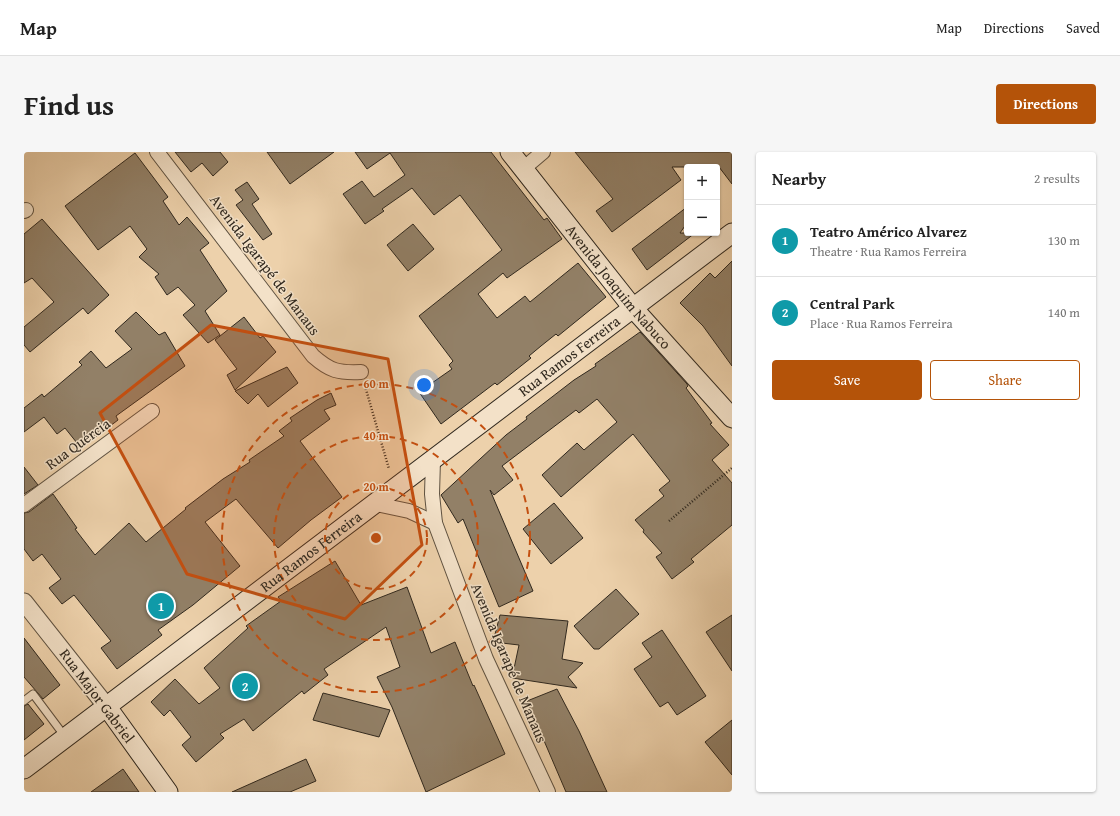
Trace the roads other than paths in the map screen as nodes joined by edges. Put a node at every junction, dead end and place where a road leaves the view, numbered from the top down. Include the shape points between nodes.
1 (157, 152) edge
2 (510, 152) edge
3 (543, 152) edge
4 (523, 169) junction
5 (732, 233) edge
6 (633, 308) junction
7 (361, 372) road end
8 (152, 412) dead end
9 (732, 418) edge
10 (433, 460) junction
11 (376, 504) junction
12 (24, 505) edge
13 (435, 523) junction
14 (24, 602) edge
15 (24, 701) edge
16 (107, 707) junction
17 (66, 738) junction
18 (24, 769) edge
19 (168, 792) edge
20 (548, 792) edge

1 - 7 street, Avenida Igarapé de Manaus via 313,356 333,370
2 - 4 main road, Avenida Joaquim Nabuco
3 - 4 street
4 - 6 main road, Avenida Joaquim Nabuco
5 - 6 main road, Rua Ramos Ferreira
6 - 9 main road, Avenida Joaquim Nabuco
6 - 10 main road, Rua Ramos Ferreira
8 - 12 street, Rua Quércia
10 - 11 main road, Rua Ramos Ferreira
10 - 13 street, Avenida Igarapé de Manaus via 432,494
11 - 13 street via 409,511
11 - 16 main road, Rua Ramos Ferreira
13 - 20 street, Avenida Igarapé de Manaus via 486,659
14 - 16 street, Rua Major Gabriel
15 - 17 lane via 33,694
16 - 17 main road, Rua Ramos Ferreira
16 - 19 main road, Rua Major Gabriel
17 - 18 main road, Rua Ramos Ferreira

